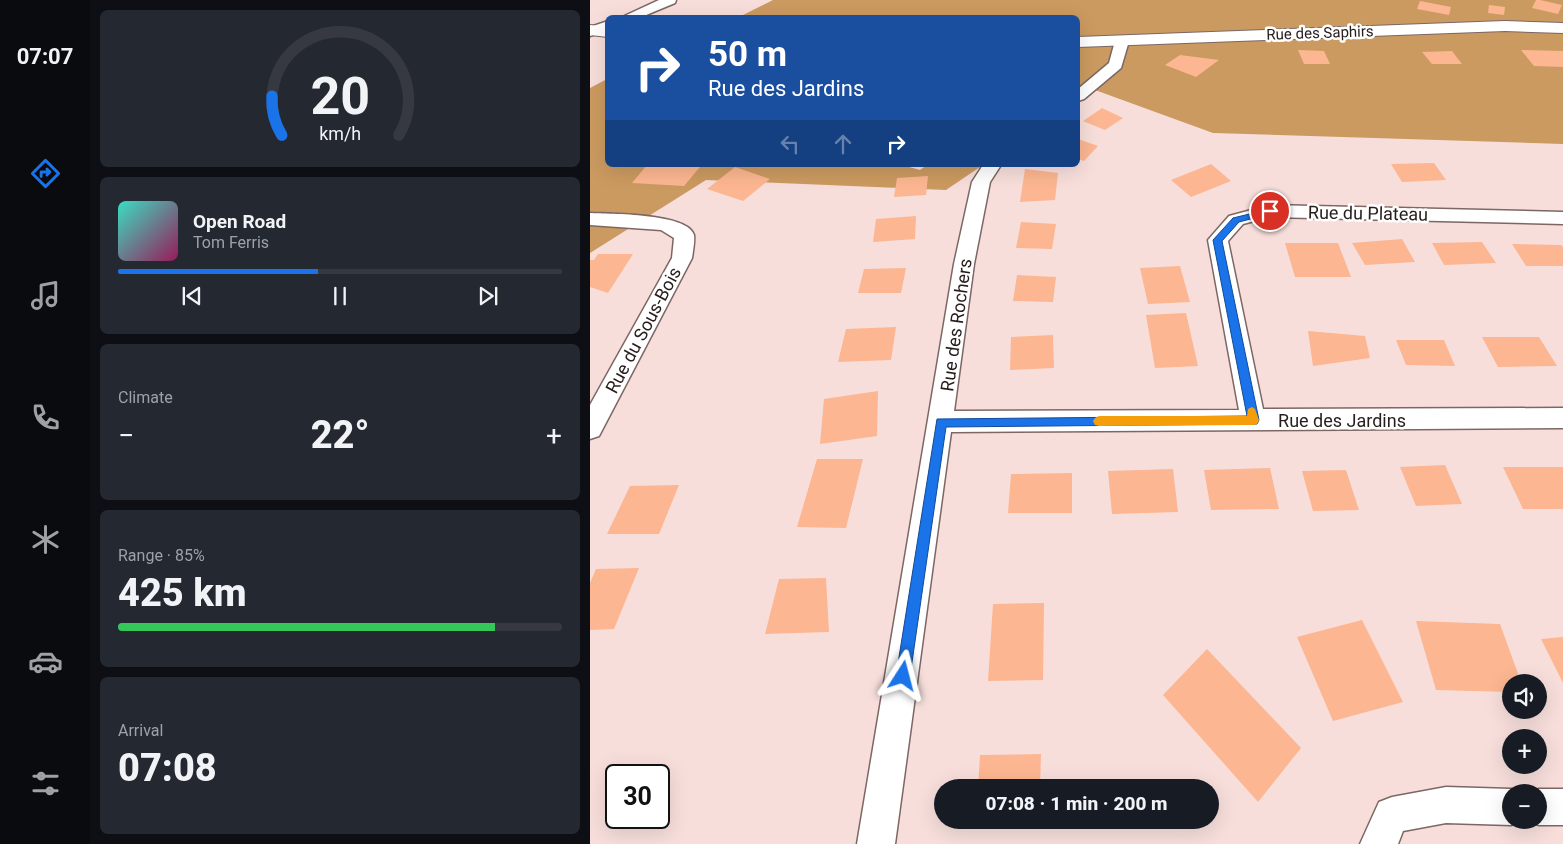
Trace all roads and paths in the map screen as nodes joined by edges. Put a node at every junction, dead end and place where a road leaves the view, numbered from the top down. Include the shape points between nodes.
1 (670, 0) edge
2 (633, 15) edge
3 (1563, 28) edge
4 (1122, 41) junction
5 (1080, 42) edge
6 (1080, 94) edge
7 (991, 167) edge
8 (1563, 218) edge
9 (590, 219) edge
10 (1563, 418) edge
11 (1253, 420) junction
12 (941, 422) junction
13 (590, 428) edge
14 (1502, 807) edge
15 (1547, 807) edge
16 (1563, 807) edge
17 (876, 844) edge
18 (1379, 844) edge

1 - 2 street
3 - 4 street, Rue des Saphirs via 1505,26
4 - 5 street, Rue des Saphirs
4 - 6 street via 1116,65
7 - 12 street, Rue des Rochers via 981,182 972,219
8 - 11 street, Rue du Plateau via 1270,211 1236,220 1218,240
9 - 13 street, Rue du Sous-Bois via 665,224 684,235 682,258
10 - 11 street, Rue des Jardins
11 - 12 street, Rue des Jardins
12 - 17 street, Rue des Rochers
14 - 18 street via 1446,805 1392,815
15 - 16 street

